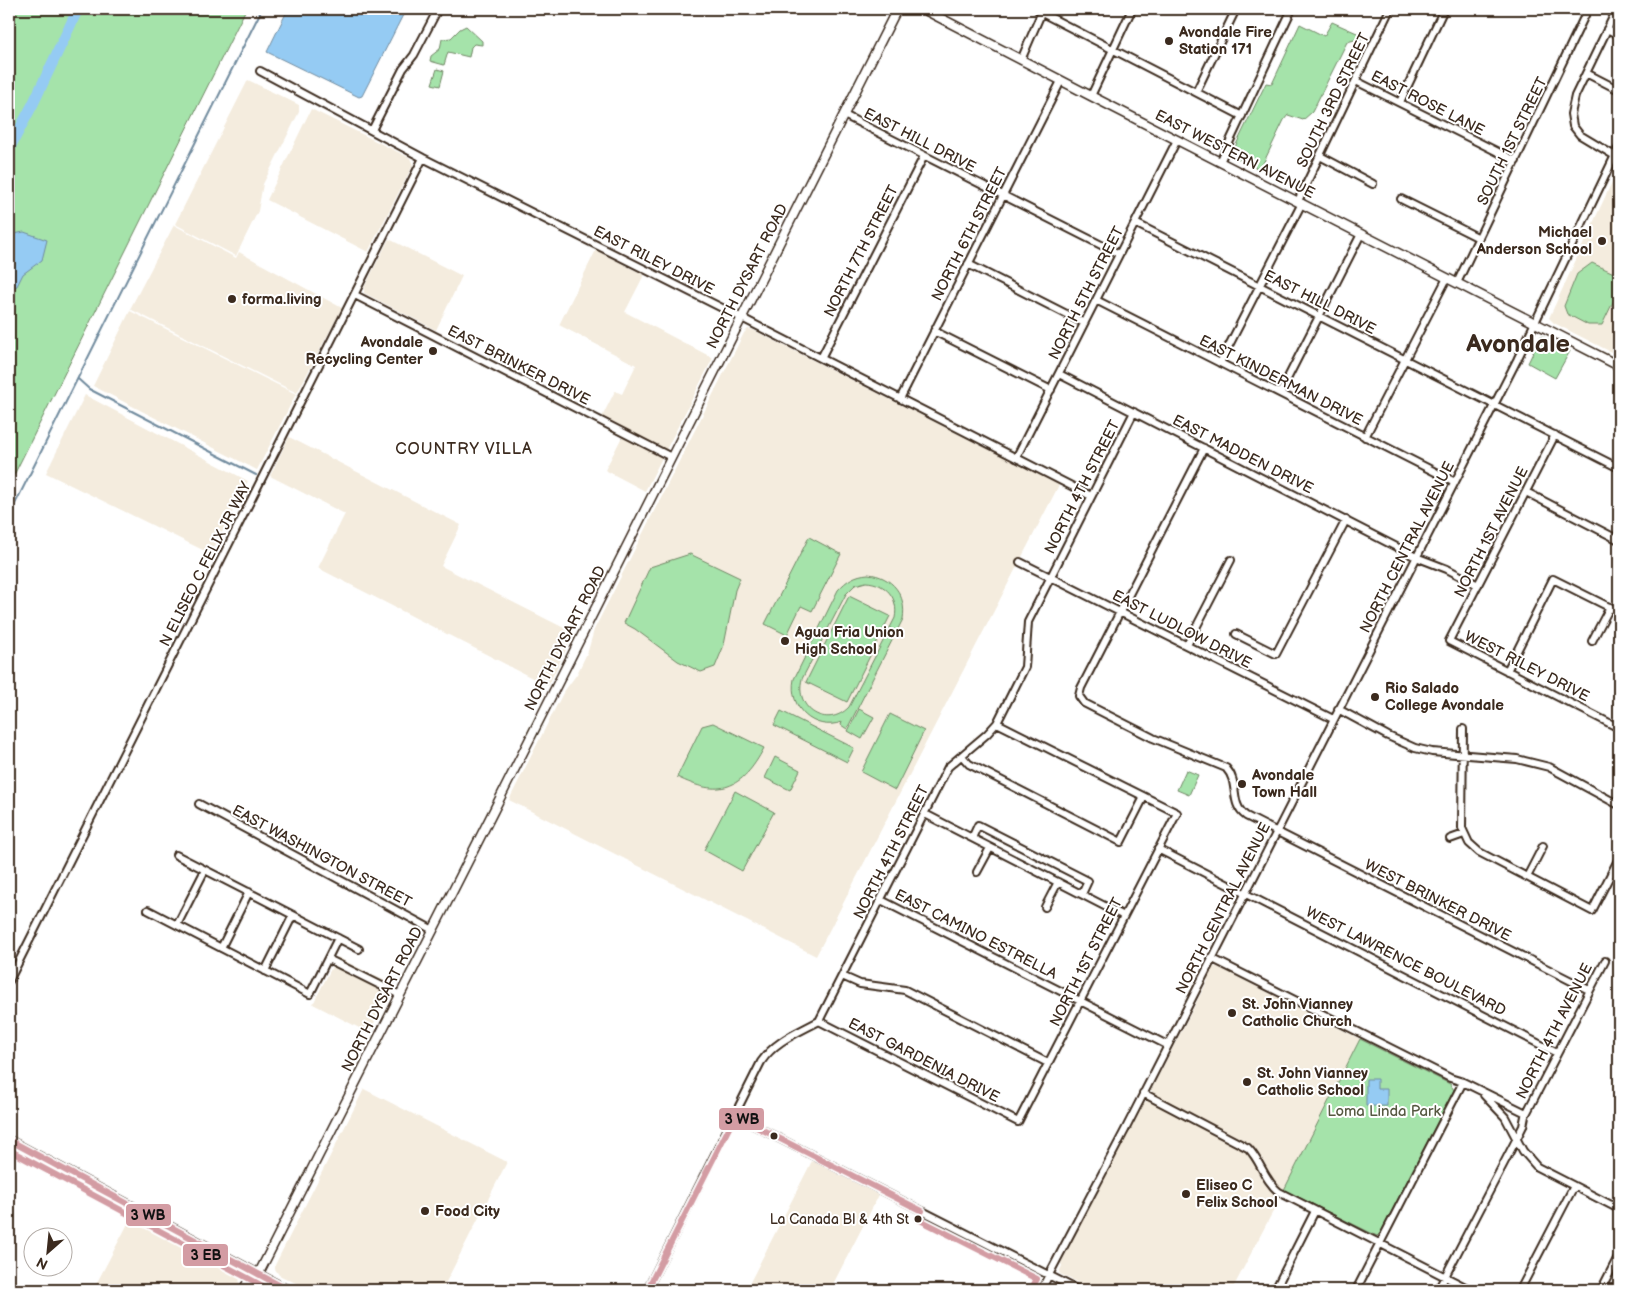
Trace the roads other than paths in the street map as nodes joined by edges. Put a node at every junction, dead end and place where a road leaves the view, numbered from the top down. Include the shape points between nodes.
1 (438, 9) edge
2 (924, 9) edge
3 (1132, 9) edge
4 (1236, 9) edge
5 (1292, 9) edge
6 (1390, 9) edge
7 (1444, 9) edge
8 (1588, 9) edge
9 (1617, 9) edge
10 (894, 10) edge
11 (1041, 10) edge
12 (1608, 29) junction
13 (1619, 35) edge
14 (1113, 50) junction
15 (1021, 60) junction
16 (260, 71) dead end
17 (1586, 73) junction
18 (1061, 81) junction
19 (1356, 81) junction
20 (1619, 90) edge
21 (1196, 92) junction
22 (1091, 96) junction
23 (1400, 102) junction
24 (844, 115) junction
25 (1242, 116) junction
26 (372, 130) junction
27 (1177, 140) junction
28 (1619, 147) edge
29 (924, 156) junction
30 (1320, 156) junction
31 (1615, 156) junction
32 (423, 158) junction
33 (1516, 161) junction
34 (1220, 162) junction
35 (1373, 184) dead end
36 (1003, 196) junction
37 (1401, 199) dead end
38 (1300, 202) junction
39 (1136, 223) junction
40 (1361, 234) junction
41 (1479, 238) junction
42 (1120, 254) junction
43 (968, 264) junction
44 (1447, 278) junction
45 (1457, 283) junction
46 (1260, 286) junction
47 (354, 295) junction
48 (1096, 300) junction
49 (1318, 315) junction
50 (742, 318) junction
51 (1535, 323) junction
52 (1084, 324) junction
53 (934, 331) junction
54 (821, 358) junction
55 (1405, 359) junction
56 (1220, 363) junction
57 (1619, 366) edge
58 (1059, 374) junction
59 (1051, 390) junction
60 (1280, 393) junction
61 (900, 398) junction
62 (1494, 404) junction
63 (1134, 412) junction
64 (1555, 435) junction
65 (1365, 437) junction
66 (1204, 448) junction
67 (671, 457) junction
68 (1016, 458) junction
69 (1619, 468) edge
70 (1455, 482) junction
71 (1526, 492) junction
72 (1091, 496) junction
73 (1346, 520) junction
74 (1619, 540) edge
75 (1416, 557) junction
76 (1231, 560) dead end
77 (1020, 562) dead end
78 (1050, 577) junction
79 (1478, 585) junction
80 (1610, 607) junction
81 (1119, 611) junction
82 (1619, 612) edge
83 (1236, 634) dead end
84 (1449, 641) joint
85 (1592, 641) dead end
86 (1187, 645) junction
87 (1507, 671) junction
88 (1338, 710) junction
89 (1333, 719) junction
90 (997, 723) junction
91 (1619, 728) edge
92 (1463, 729) dead end
93 (1462, 754) junction
94 (962, 756) junction
95 (1144, 797) junction
96 (199, 804) dead end
97 (1619, 805) edge
98 (925, 814) junction
99 (1276, 832) junction
100 (1464, 834) junction
101 (972, 838) junction
102 (1450, 839) dead end
103 (1543, 846) dead end
104 (990, 848) junction
105 (1158, 849) junction
106 (176, 855) dead end
107 (1619, 858) edge
108 (205, 870) junction
109 (977, 872) dead end
110 (1527, 877) junction
111 (1058, 882) junction
112 (249, 892) junction
113 (1245, 892) junction
114 (1082, 894) junction
115 (880, 900) junction
116 (1045, 907) dead end
117 (148, 910) dead end
118 (293, 915) junction
119 (1124, 916) junction
120 (177, 925) junction
121 (433, 930) junction
122 (338, 938) junction
123 (221, 948) junction
124 (359, 949) dead end
125 (328, 958) junction
126 (1211, 958) junction
127 (1605, 961) dead end
128 (265, 971) junction
129 (842, 976) junction
130 (9, 981) edge
131 (1589, 990) junction
132 (400, 995) junction
133 (1080, 1000) junction
134 (819, 1021) junction
135 (1167, 1045) junction
136 (1557, 1053) junction
137 (1048, 1062) junction
138 (1463, 1082) junction
139 (1478, 1089) junction
140 (1143, 1093) junction
141 (1526, 1113) junction
142 (735, 1116) junction
143 (1018, 1122) joint
144 (1516, 1138) junction
145 (9, 1140) edge
146 (1574, 1186) junction
147 (1619, 1209) edge
148 (1316, 1211) junction
149 (1379, 1244) junction
150 (1619, 1255) edge
151 (258, 1275) junction
152 (1049, 1275) junction
153 (1445, 1277) junction
154 (243, 1290) edge
155 (258, 1290) edge
156 (288, 1290) edge
157 (647, 1290) edge
158 (1041, 1290) edge
159 (1078, 1290) edge
160 (1275, 1290) edge
161 (1356, 1290) edge
162 (1438, 1290) edge
163 (1471, 1290) edge
164 (1520, 1290) edge
165 (1601, 1290) edge

1 - 26 street
2 - 15 main road, EAST WESTERN AVENUE
3 - 14 street
4 - 21 street
5 - 25 street
6 - 19 street, SOUTH 3RD STREET
7 - 23 street
8 - 33 street, SOUTH 1ST STREET
9 - 12 street
10 - 24 main road, NORTH DYSART ROAD
11 - 14 street
11 - 15 street
12 - 13 street
12 - 17 street
14 - 21 street
14 - 22 street
15 - 18 main road, EAST WESTERN AVENUE
16 - 26 street, EAST RILEY DRIVE
17 - 20 street
17 - 31 street via 1574,101 1573,126 1584,139
18 - 22 main road, EAST WESTERN AVENUE
18 - 36 street, NORTH 6TH STREET
19 - 23 street, EAST ROSE LANE
19 - 30 street, SOUTH 3RD STREET
21 - 25 street
22 - 27 main road, EAST WESTERN AVENUE
23 - 33 street, EAST ROSE LANE
24 - 29 street, EAST HILL DRIVE
24 - 50 main road, NORTH DYSART ROAD
25 - 34 street
26 - 32 street, EAST RILEY DRIVE
27 - 34 main road, EAST WESTERN AVENUE
27 - 39 street, NORTH 5TH STREET
28 - 31 street, NORTH CENTRAL AVENUE
29 - 36 street, EAST HILL DRIVE
29 - 54 street, NORTH 7TH STREET
30 - 35 street
30 - 38 street, SOUTH 3RD STREET
31 - 51 street, NORTH CENTRAL AVENUE
32 - 47 street, N ELISEO C FELIX JR WAY
32 - 50 street, EAST RILEY DRIVE
33 - 41 street, SOUTH 1ST STREET
34 - 38 main road, EAST WESTERN AVENUE
36 - 42 street, EAST HILL DRIVE
36 - 43 street, NORTH 6TH STREET
37 - 41 street
38 - 40 main road, EAST WESTERN AVENUE
38 - 46 street, SOUTH 3RD STREET
39 - 42 street, NORTH 5TH STREET
39 - 46 street, EAST HILL DRIVE
40 - 44 main road, EAST WESTERN AVENUE
40 - 49 street
41 - 45 street, SOUTH 1ST STREET
42 - 48 street, NORTH 5TH STREET
43 - 52 street
43 - 53 street, NORTH 6TH STREET
44 - 45 main road, EAST WESTERN AVENUE
44 - 55 street
45 - 51 main road, EAST WESTERN AVENUE
46 - 49 street, EAST HILL DRIVE
46 - 56 street, SOUTH 3RD STREET
47 - 67 street, EAST BRINKER DRIVE
47 - 130 street, N ELISEO C FELIX JR WAY
48 - 52 street, NORTH 5TH STREET
48 - 56 street, EAST KINDERMAN DRIVE
49 - 55 street, EAST HILL DRIVE
49 - 60 street
50 - 54 street, EAST RILEY DRIVE
50 - 67 main road, NORTH DYSART ROAD
51 - 57 main road, EAST WESTERN AVENUE
51 - 62 street, NORTH CENTRAL AVENUE
52 - 58 street, NORTH 5TH STREET
53 - 59 street
53 - 61 street, NORTH 6TH STREET
54 - 61 street, EAST RILEY DRIVE
55 - 62 street, EAST HILL DRIVE
55 - 65 street
56 - 60 street, EAST KINDERMAN DRIVE
58 - 59 street, NORTH 5TH STREET
58 - 63 street, EAST MADDEN DRIVE
59 - 68 street, NORTH 5TH STREET
60 - 65 street, EAST KINDERMAN DRIVE
61 - 68 street, EAST RILEY DRIVE
62 - 64 street, EAST HILL DRIVE
62 - 70 street, NORTH CENTRAL AVENUE
63 - 66 street, EAST MADDEN DRIVE
63 - 72 street, NORTH 4TH STREET
64 - 69 street, EAST HILL DRIVE
64 - 71 street, NORTH 1ST AVENUE
65 - 70 street, EAST KINDERMAN DRIVE
66 - 73 street, EAST MADDEN DRIVE
66 - 81 street
67 - 121 main road, NORTH DYSART ROAD
68 - 72 street, EAST RILEY DRIVE
70 - 75 street, NORTH CENTRAL AVENUE
71 - 74 street
71 - 79 street, NORTH 1ST AVENUE
72 - 78 street, NORTH 4TH STREET
73 - 75 street, EAST MADDEN DRIVE
73 - 83 street via 1276,654
75 - 79 street, EAST MADDEN DRIVE
75 - 88 street, NORTH CENTRAL AVENUE
76 - 86 street
77 - 78 street, EAST LUDLOW DRIVE
78 - 81 street, EAST LUDLOW DRIVE
78 - 90 street, NORTH 4TH STREET via 1028,622 1026,667
79 - 84 street, NORTH 1ST AVENUE
80 - 82 street
80 - 85 street
80 - 87 street via 1553,579
81 - 86 street, EAST LUDLOW DRIVE
81 - 99 street via 1079,696 1084,703 1153,738 1226,768 1233,778 1240,811
84 - 87 street, WEST RILEY DRIVE
86 - 89 street, EAST LUDLOW DRIVE
87 - 91 street, WEST RILEY DRIVE
88 - 89 street, NORTH CENTRAL AVENUE
88 - 93 street via 1415,748
89 - 99 street, NORTH CENTRAL AVENUE
90 - 94 street, NORTH 4TH STREET
90 - 95 street
92 - 93 street
93 - 97 street via 1543,764
93 - 100 street via 1461,822
94 - 95 street via 969,764 1121,842
94 - 98 street, NORTH 4TH STREET via 948,767
95 - 105 street, NORTH 1ST STREET via 1177,813
96 - 121 street, EAST WASHINGTON STREET
98 - 101 street
98 - 115 street, NORTH 4TH STREET
99 - 113 street, NORTH CENTRAL AVENUE
99 - 131 street, WEST BRINKER DRIVE
100 - 102 street
100 - 110 street via 1479,852
101 - 104 street
101 - 114 street via 978,825 1088,881
103 - 110 street
104 - 109 street
104 - 111 street
105 - 113 street, WEST LAWRENCE BOULEVARD
105 - 119 street, NORTH 1ST STREET
106 - 108 street
107 - 110 street via 1592,911
108 - 112 street
108 - 120 street
111 - 114 street
111 - 116 street
112 - 118 street
112 - 123 street
113 - 126 street, NORTH CENTRAL AVENUE
113 - 136 street, WEST LAWRENCE BOULEVARD
114 - 119 street
115 - 129 street, NORTH 4TH STREET
115 - 133 street, EAST CAMINO ESTRELLA
117 - 120 street
118 - 122 street
118 - 128 street
119 - 133 street, NORTH 1ST STREET
120 - 123 street
121 - 132 main road, NORTH DYSART ROAD
122 - 124 street
122 - 125 street
123 - 128 street
125 - 128 street via 310,994
125 - 132 street
126 - 135 street, NORTH CENTRAL AVENUE
126 - 138 street
127 - 131 street, NORTH 4TH AVENUE
129 - 134 street, NORTH 4TH STREET
129 - 137 street via 860,984 904,990
131 - 136 street, NORTH 4TH AVENUE
132 - 151 main road, NORTH DYSART ROAD
133 - 135 street, EAST CAMINO ESTRELLA
133 - 137 street, NORTH 1ST STREET
134 - 142 street via 768,1050
134 - 143 street, EAST GARDENIA DRIVE
135 - 140 street, NORTH CENTRAL AVENUE
136 - 141 street, NORTH 4TH AVENUE
137 - 143 street, NORTH 1ST STREET
138 - 139 street
138 - 149 street
139 - 141 street
139 - 144 street via 1502,1112
140 - 148 street via 1248,1148 1274,1188
140 - 152 street, NORTH CENTRAL AVENUE
141 - 144 street, NORTH 4TH AVENUE
142 - 152 street
142 - 157 street
144 - 146 street via 1533,1163
144 - 153 street, NORTH 4TH AVENUE
145 - 151 main road
146 - 147 street
146 - 164 street
148 - 149 street
148 - 160 street
149 - 153 street
149 - 161 street
150 - 165 street
151 - 154 main road, NORTH DYSART ROAD
151 - 155 main road, NORTH DYSART ROAD
151 - 156 main road
152 - 158 street, NORTH CENTRAL AVENUE
152 - 159 street
153 - 162 street, NORTH 4TH AVENUE
153 - 163 street

